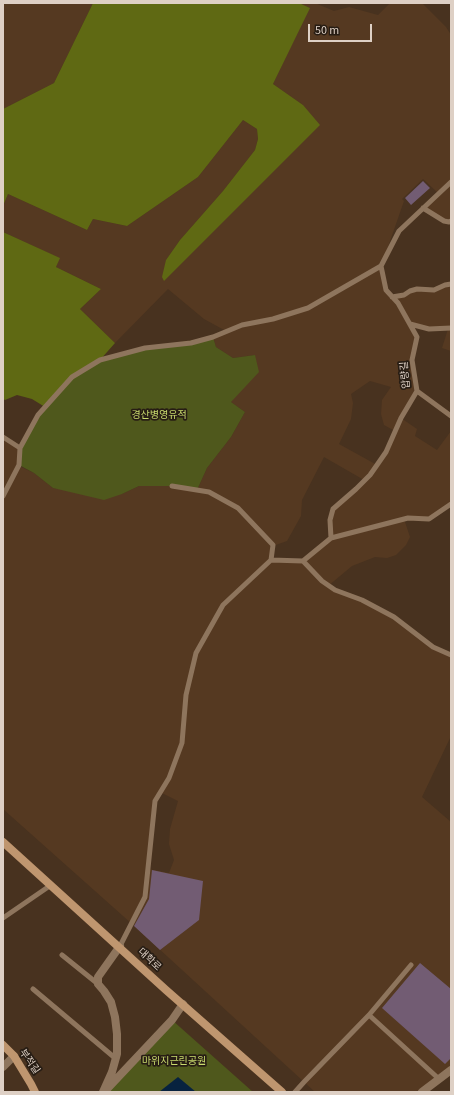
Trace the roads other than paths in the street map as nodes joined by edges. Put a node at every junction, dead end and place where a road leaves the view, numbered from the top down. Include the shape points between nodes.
1 (451, 182) edge
2 (423, 208) junction
3 (451, 221) edge
4 (381, 266) junction
5 (451, 284) edge
6 (392, 297) junction
7 (410, 324) junction
8 (451, 328) edge
9 (417, 391) junction
10 (451, 416) edge
11 (3, 436) edge
12 (20, 448) junction
13 (172, 486) dead end
14 (3, 496) edge
15 (451, 504) edge
16 (331, 538) junction
17 (271, 560) junction
18 (303, 561) junction
19 (451, 655) edge
20 (3, 842) edge
21 (50, 885) junction
22 (3, 918) edge
23 (120, 946) junction
24 (62, 956) dead end
25 (411, 965) dead end
26 (98, 984) junction
27 (33, 989) dead end
28 (182, 1004) junction
29 (369, 1015) junction
30 (3, 1045) edge
31 (14, 1056) junction
32 (115, 1058) junction
33 (3, 1067) edge
34 (451, 1070) edge
35 (439, 1079) junction
36 (35, 1092) edge
37 (103, 1092) edge
38 (282, 1092) edge
39 (295, 1092) edge
40 (422, 1092) edge

1 - 2 lane
2 - 3 lane via 444,221
2 - 4 lane via 399,231
4 - 6 lane, 압량길 via 386,290
4 - 12 lane via 308,308 242,325 191,343 145,348 100,360 72,377 38,415
5 - 6 lane via 434,290 417,289
6 - 7 lane, 압량길
7 - 8 lane via 429,329
7 - 9 lane, 압량길 via 416,337 412,360
9 - 10 lane
9 - 16 lane, 압량길 via 377,466 333,509 330,520
11 - 12 lane
12 - 14 lane via 19,466
13 - 17 lane via 209,492 238,508 273,546
15 - 16 lane via 429,519 408,518
16 - 18 lane
17 - 18 lane
17 - 23 lane via 223,604 196,653 186,695 182,743 169,778 155,801 145,898
18 - 19 lane via 322,581 335,590 362,600 394,617 434,647
20 - 21 main road, 대학로
21 - 22 lane
21 - 23 main road, 대학로
23 - 26 street via 98,977
23 - 28 main road, 대학로
24 - 26 lane
25 - 29 lane
26 - 32 street via 111,1002 115,1017
27 - 32 lane
28 - 37 street via 172,1020
28 - 38 main road, 대학로
29 - 35 lane
29 - 39 lane
30 - 31 main road, 부적길
31 - 33 street
31 - 36 main road, 부적길
32 - 37 street
34 - 35 street
35 - 40 street

